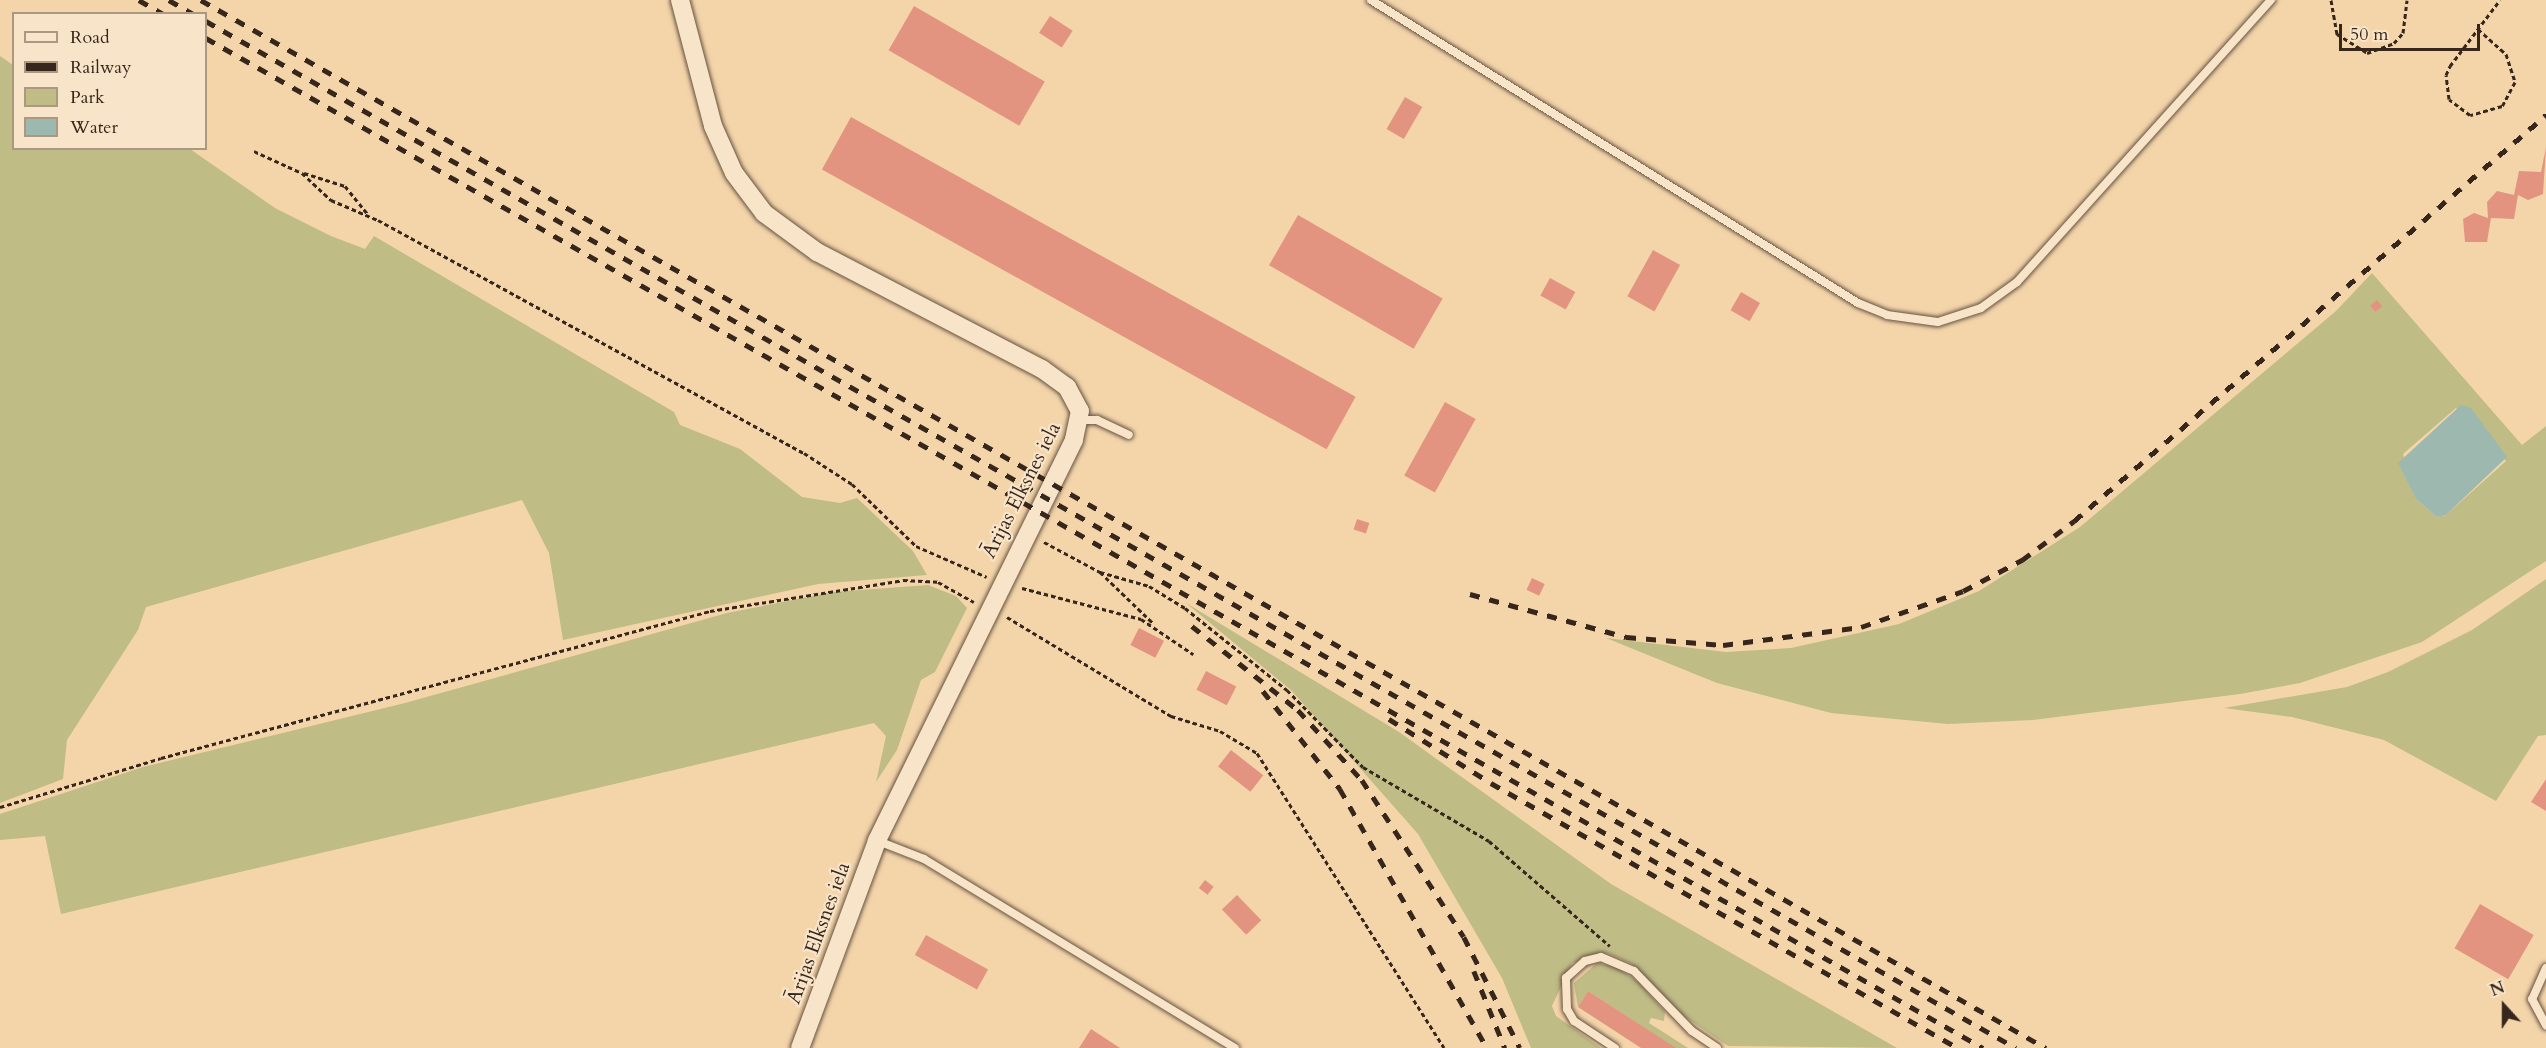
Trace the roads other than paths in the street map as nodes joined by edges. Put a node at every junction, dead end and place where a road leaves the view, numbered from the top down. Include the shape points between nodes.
1 (680, 0) edge
2 (1371, 0) edge
3 (2271, 0) edge
4 (1080, 420) junction
5 (1129, 435) dead end
6 (877, 841) junction
7 (2546, 968) edge
8 (2546, 1025) edge
9 (800, 1048) edge
10 (1235, 1048) edge
11 (1615, 1048) edge
12 (1717, 1048) edge

1 - 4 street, Ārijas Elksnes iela via 713,126 734,173 764,213 817,252 1060,381 1074,395
2 - 3 lane via 1858,303 1887,315 1938,322 1981,308 2017,282
4 - 5 lane via 1097,420
4 - 6 street, Ārijas Elksnes iela
6 - 9 street, Ārijas Elksnes iela
6 - 10 lane via 924,859
7 - 8 lane via 2532,999
11 - 12 lane via 1574,1021 1563,994 1566,978 1585,961 1601,957 1634,971 1692,1031

